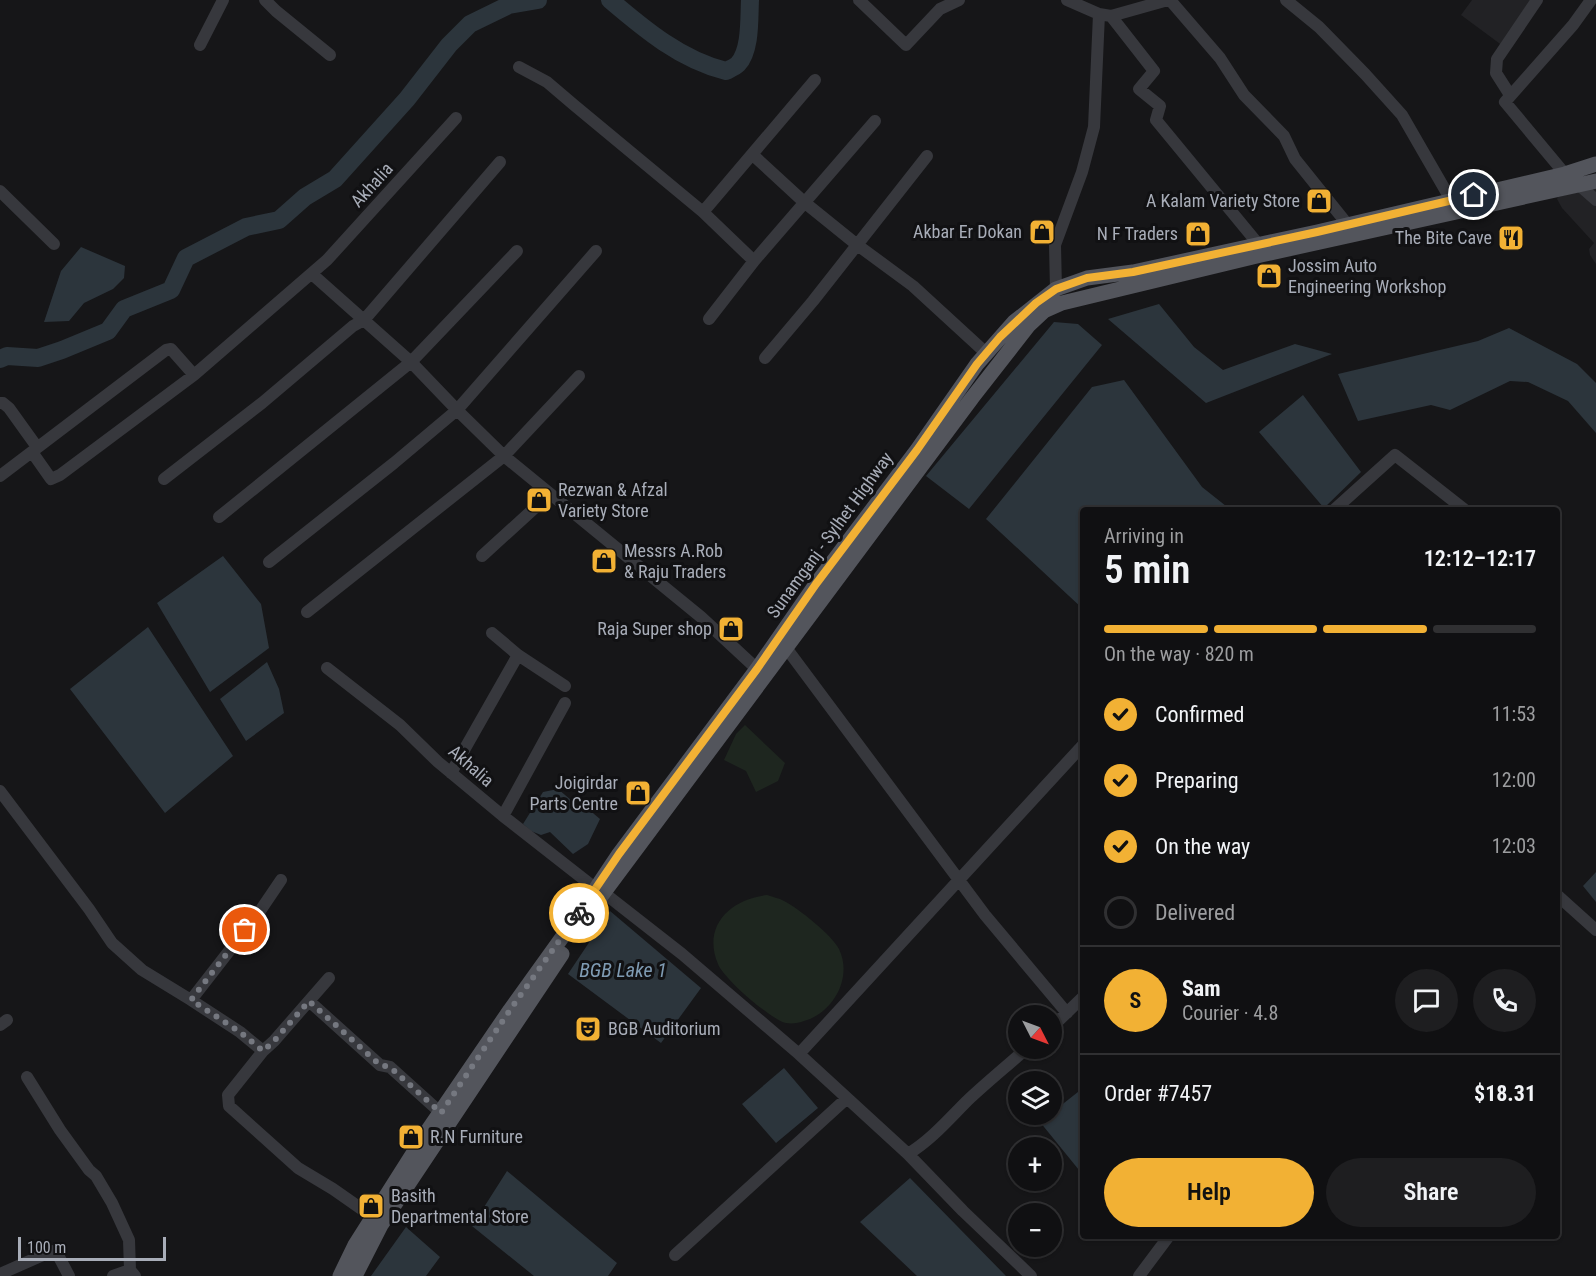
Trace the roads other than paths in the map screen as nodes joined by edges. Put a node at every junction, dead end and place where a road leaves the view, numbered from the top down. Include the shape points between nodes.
1 (223, 0) edge
2 (265, 0) edge
3 (859, 0) edge
4 (959, 0) edge
5 (1067, 0) edge
6 (1169, 0) edge
7 (1286, 0) edge
8 (1537, 0) edge
9 (1591, 0) edge
10 (1105, 15) junction
11 (200, 45) dead end
12 (330, 55) dead end
13 (519, 67) dead end
14 (815, 80) dead end
15 (1510, 95) junction
16 (456, 118) dead end
17 (875, 122) dead end
18 (753, 155) junction
19 (927, 156) dead end
20 (500, 162) dead end
21 (1596, 164) edge
22 (1565, 174) junction
23 (1590, 185) edge
24 (0, 191) edge
25 (1451, 200) junction
26 (1596, 200) edge
27 (804, 202) junction
28 (703, 212) junction
29 (1348, 225) junction
30 (54, 244) dead end
31 (856, 244) junction
32 (1259, 245) junction
33 (517, 250) dead end
34 (596, 251) dead end
35 (754, 261) junction
36 (312, 273) junction
37 (1056, 289) junction
38 (709, 319) dead end
39 (364, 320) junction
40 (986, 353) junction
41 (765, 358) dead end
42 (411, 362) junction
43 (194, 375) junction
44 (579, 376) dead end
45 (0, 403) edge
46 (457, 410) junction
47 (34, 450) junction
48 (504, 456) junction
49 (0, 476) edge
50 (164, 479) dead end
51 (549, 494) junction
52 (1337, 507) edge
53 (1461, 507) edge
54 (219, 517) dead end
55 (482, 556) dead end
56 (269, 562) dead end
57 (307, 612) dead end
58 (492, 633) dead end
59 (787, 649) junction
60 (518, 656) junction
61 (327, 668) dead end
62 (757, 669) junction
63 (566, 686) dead end
64 (565, 703) dead end
65 (1080, 748) edge
66 (451, 773) junction
67 (0, 792) edge
68 (502, 816) junction
69 (281, 880) dead end
70 (960, 881) junction
71 (599, 890) junction
72 (1560, 898) edge
73 (1596, 930) edge
74 (329, 978) dead end
75 (191, 1000) junction
76 (1080, 1000) edge
77 (309, 1001) junction
78 (1067, 1013) junction
79 (1062, 1018) edge
80 (263, 1051) junction
81 (799, 1054) junction
82 (1015, 1059) edge
83 (27, 1077) dead end
84 (846, 1099) junction
85 (441, 1113) junction
86 (908, 1154) junction
87 (373, 1217) junction
88 (1167, 1239) edge
89 (675, 1255) dead end
90 (132, 1273) edge
91 (0, 1274) edge
92 (69, 1276) edge
93 (113, 1276) edge
94 (340, 1276) edge
95 (355, 1276) edge
96 (1031, 1276) edge
97 (1139, 1276) edge

1 - 11 street
2 - 12 street
3 - 4 street via 906,45 940,9
5 - 10 street
6 - 10 street
6 - 29 street via 1220,58 1244,94 1284,136 1295,159
7 - 25 street via 1319,27 1402,116
8 - 15 street via 1497,59 1496,72
9 - 15 street
10 - 32 street via 1154,71 1139,89 1160,106 1156,120
10 - 37 street via 1094,126 1055,245
13 - 28 street via 547,82
14 - 18 street
15 - 22 street via 1505,102
16 - 36 street, Akhalia
17 - 27 street
18 - 27 street
18 - 28 street
19 - 31 street
20 - 39 street
21 - 22 main road, Sunamganj - Sylhet Highway
22 - 25 main road, Sunamganj - Sylhet Highway
23 - 26 street
23 - 59 main road, Sunamganj - Sylhet Highway via 1250,258 1062,303 1044,311 1029,324 972,398
24 - 30 street
25 - 29 main road, Sunamganj - Sylhet Highway
27 - 31 street
27 - 35 street
28 - 35 street
29 - 32 main road, Sunamganj - Sylhet Highway
31 - 40 street via 914,286
31 - 41 street
32 - 37 main road, Sunamganj - Sylhet Highway via 1087,278
33 - 42 street
34 - 46 street
35 - 38 street
36 - 39 street
36 - 43 street, Akhalia
37 - 40 main road, Sunamganj - Sylhet Highway via 1014,322
39 - 42 street
39 - 50 street
40 - 62 main road, Sunamganj - Sylhet Highway
42 - 46 street
42 - 54 street
43 - 47 street via 171,349 166,350
43 - 47 street, Akhalia via 60,475 51,479
44 - 48 street
45 - 47 street via 9,408
46 - 48 street
46 - 56 street
47 - 49 street
48 - 51 street
48 - 57 street
51 - 55 street
51 - 62 street via 701,617
52 - 53 street via 1395,455
58 - 60 street
59 - 70 street
59 - 71 main road, Sunamganj - Sylhet Highway
60 - 63 street
60 - 66 street
61 - 66 street, Akhalia via 399,725
62 - 71 main road, Sunamganj - Sylhet Highway
64 - 68 street
65 - 70 street
66 - 68 street, Akhalia
67 - 75 street via 112,943 142,970
68 - 71 street, Akhalia
69 - 75 street
70 - 78 street
70 - 81 street
71 - 81 street, Akhalia via 682,954
71 - 85 main road, Sunamganj - Sylhet Highway via 510,1010
71 - 95 main road, Sunamganj - Sylhet Highway via 381,1224
72 - 73 street
74 - 77 street
75 - 80 street
76 - 78 street
77 - 80 street
77 - 85 street
78 - 79 street
80 - 87 street via 228,1095 229,1106 298,1168
81 - 84 street, Akhalia
82 - 86 street via 942,1128
83 - 90 street via 112,1203 129,1240
84 - 86 street, Akhalia
84 - 89 street
85 - 87 main road, Sunamganj - Sylhet Highway
86 - 96 street, Akhalia
87 - 94 main road, Sunamganj - Sylhet Highway
88 - 97 street
90 - 93 street
91 - 92 street via 52,1251 57,1253

